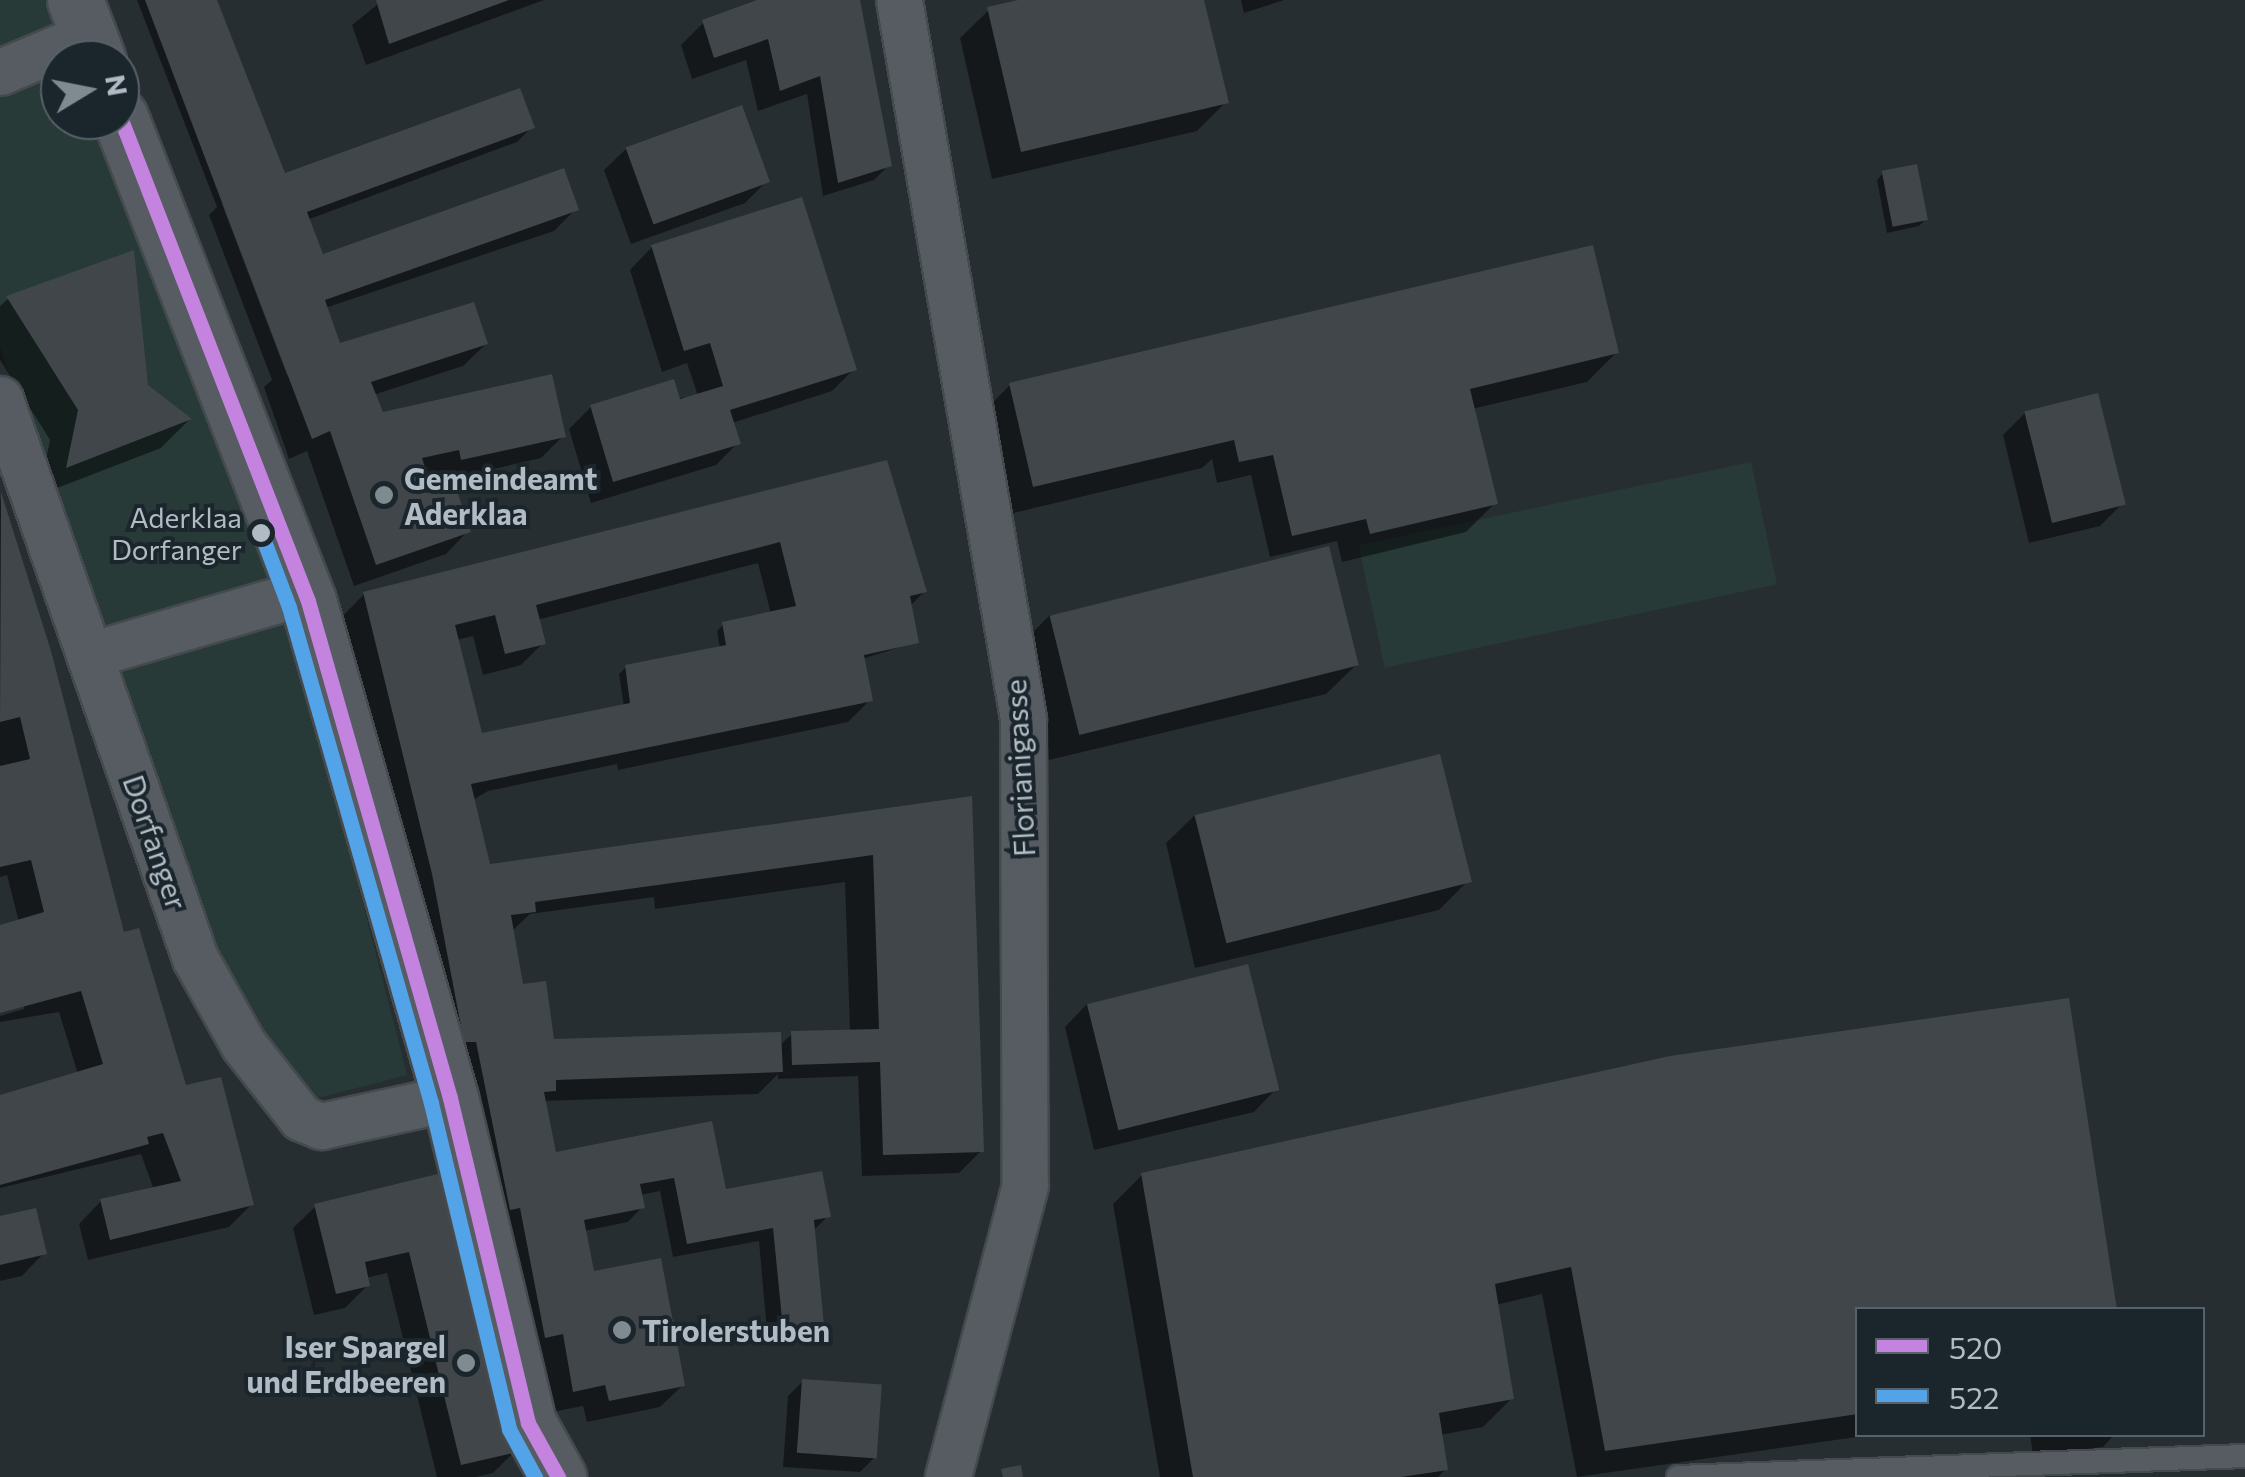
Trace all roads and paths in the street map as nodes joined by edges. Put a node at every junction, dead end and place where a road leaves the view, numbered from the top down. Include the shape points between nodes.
1 (899, 0) edge
2 (87, 32) edge
3 (0, 72) edge
4 (129, 140) edge
5 (0, 399) edge
6 (305, 592) junction
7 (92, 654) junction
8 (450, 1098) junction
9 (2245, 1456) edge
10 (558, 1477) edge
11 (948, 1477) edge
12 (1678, 1477) edge

1 - 11 street, Florianigasse via 1022,718 1026,1185
2 - 3 street
4 - 6 street
5 - 7 street, Dorfanger
6 - 7 street
6 - 8 street
7 - 8 street, Dorfanger via 195,958 243,1044 302,1118 344,1125
8 - 10 street via 528,1423
9 - 12 lane

